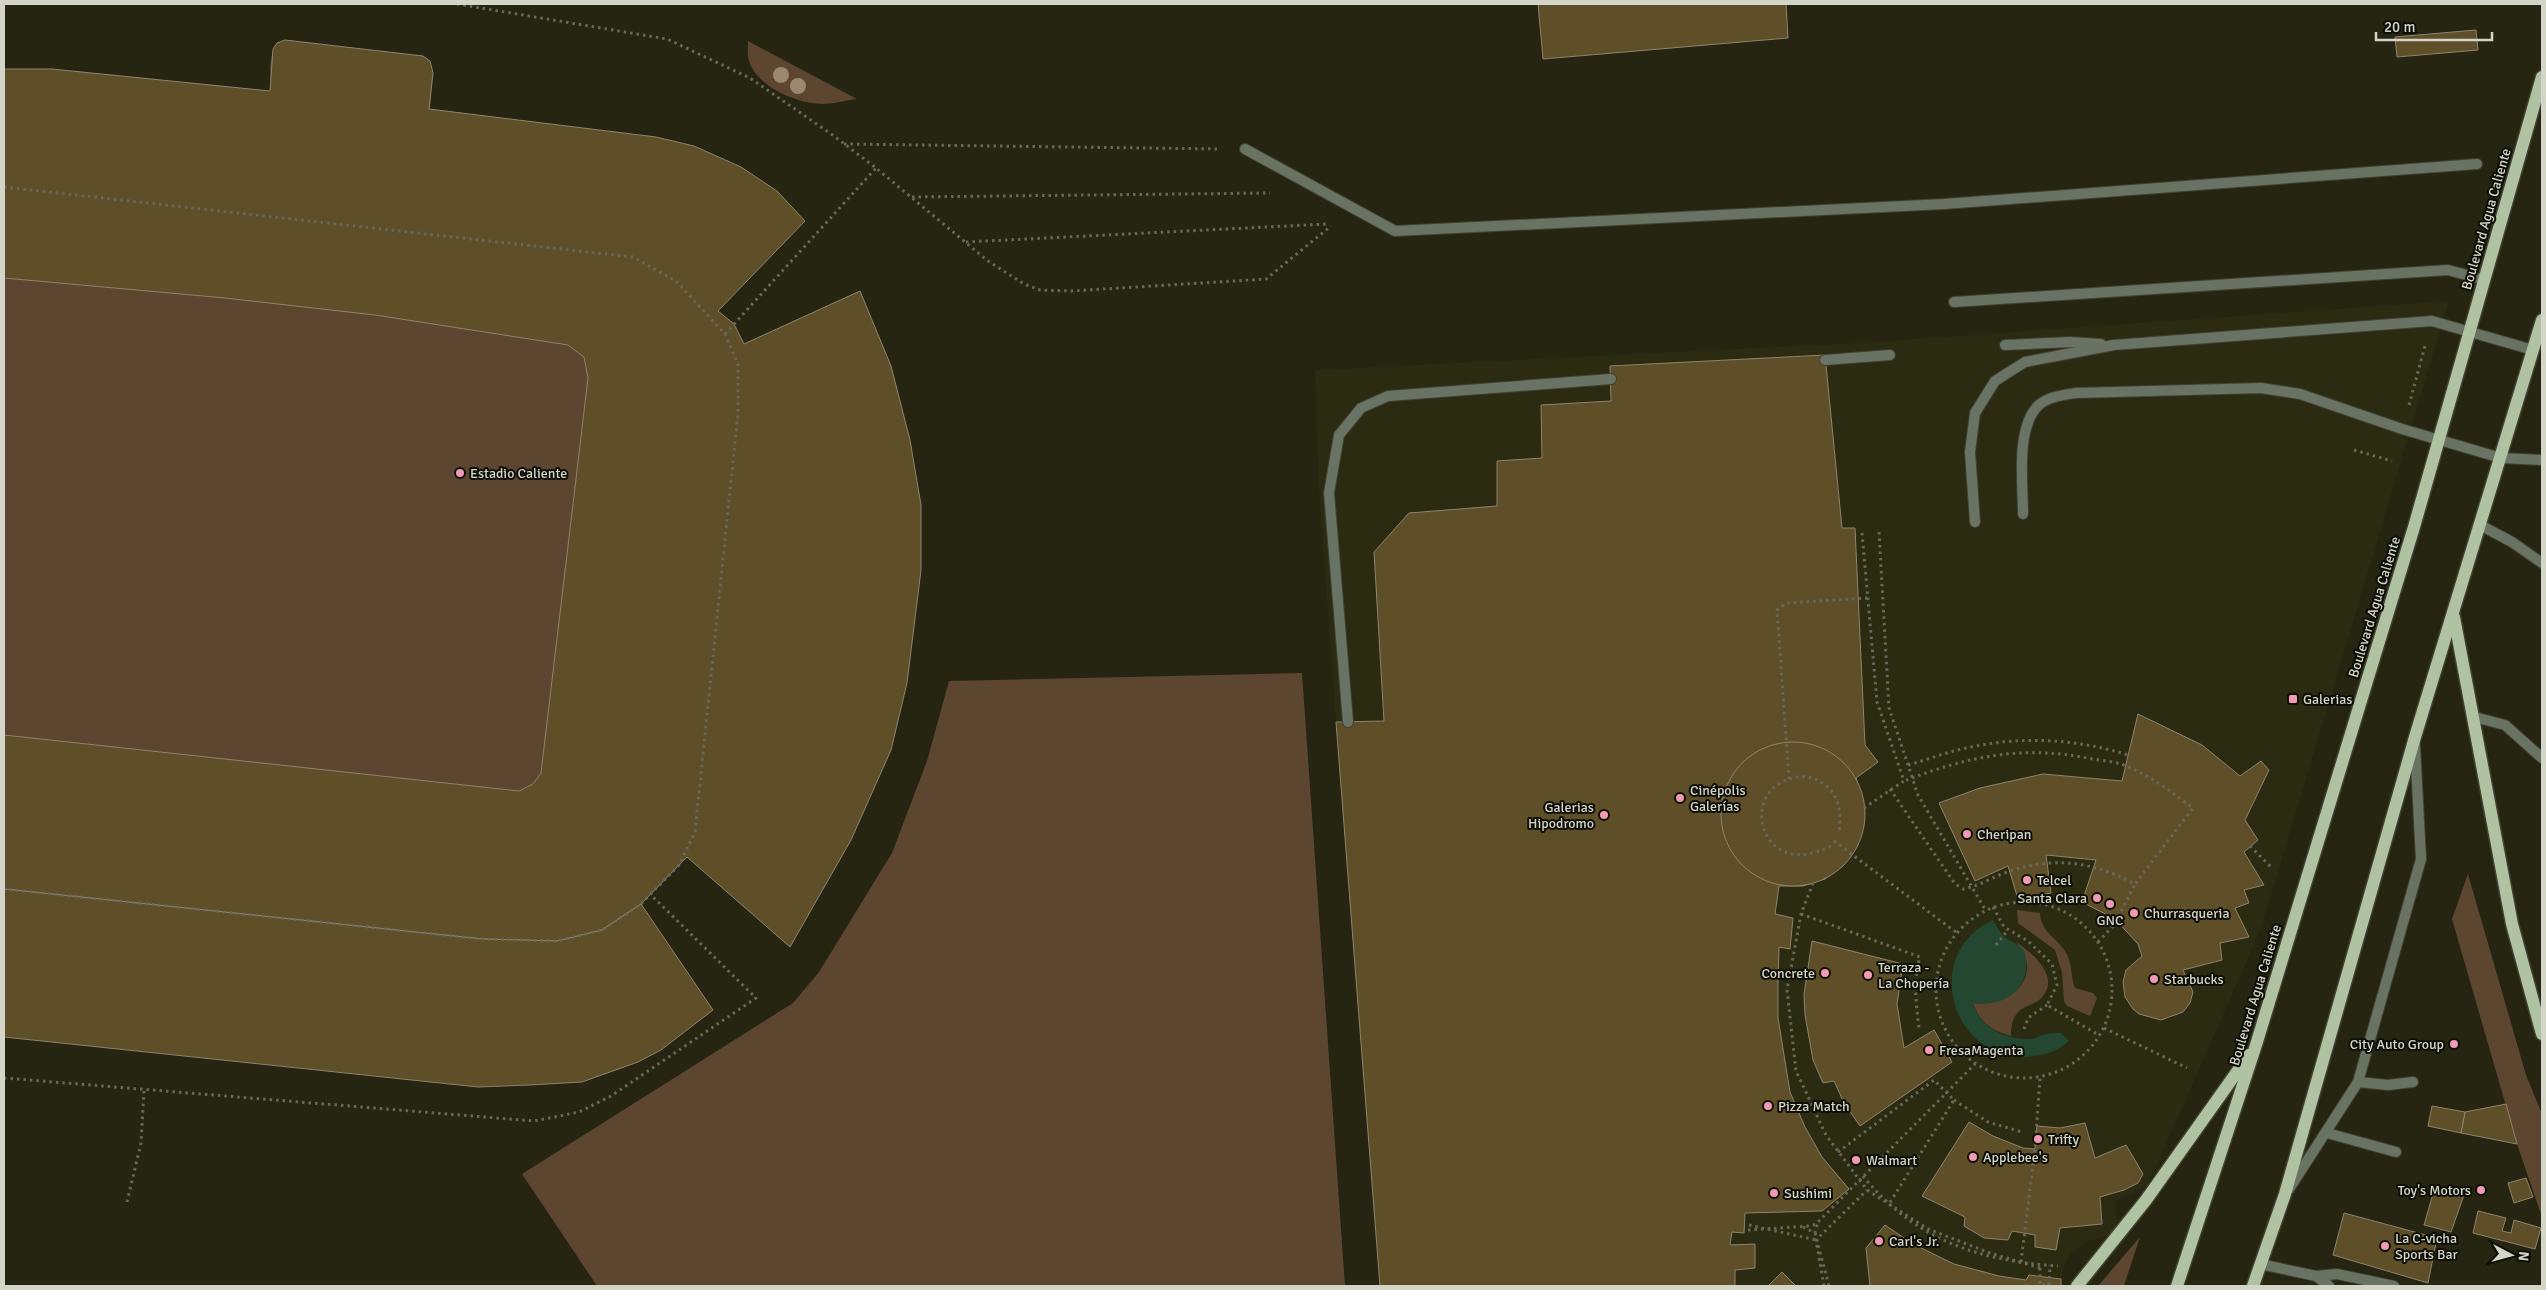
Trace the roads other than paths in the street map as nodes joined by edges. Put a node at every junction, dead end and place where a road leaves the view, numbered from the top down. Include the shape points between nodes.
1 (2542, 77) edge
2 (1246, 149) road end
3 (2477, 164) dead end
4 (2485, 280) junction
5 (1954, 302) dead end
6 (2542, 320) edge
7 (2470, 331) junction
8 (2005, 345) dead end
9 (2114, 345) junction
10 (2533, 350) junction
11 (1890, 355) dead end
12 (1825, 360) dead end
13 (1611, 379) dead end
14 (2439, 440) junction
15 (2501, 458) junction
16 (2542, 460) edge
17 (2024, 514) dead end
18 (1975, 522) dead end
19 (2480, 525) junction
20 (2542, 564) edge
21 (2453, 615) junction
22 (2474, 717) junction
23 (1348, 722) dead end
24 (2415, 737) junction
25 (2542, 758) edge
26 (2542, 1034) edge
27 (2256, 1045) junction
28 (2358, 1082) junction
29 (2413, 1082) dead end
30 (2327, 1133) junction
31 (2396, 1152) dead end
32 (2285, 1194) junction
33 (2260, 1264) junction
34 (2316, 1276) junction
35 (2076, 1286) edge
36 (2177, 1286) edge
37 (2253, 1286) edge
38 (2329, 1286) edge
39 (2394, 1286) edge

1 - 4 main road, Boulevard Agua Caliente
2 - 3 street via 1395,230 1944,204
4 - 5 street via 2448,270
4 - 7 main road, Boulevard Agua Caliente
6 - 10 main road
7 - 9 street via 2432,321
7 - 10 street
7 - 14 main road, Boulevard Agua Caliente
8 - 9 street via 2070,342
9 - 18 street via 2025,362 1995,380 1975,412 1970,452
10 - 15 main road
11 - 12 street
13 - 23 street via 1388,396 1360,408 1339,435 1329,493
14 - 15 street
14 - 17 street via 2300,394 2262,388 2076,393 2054,397 2037,406 2026,426
14 - 27 main road, Boulevard Agua Caliente
15 - 16 street
15 - 19 main road
19 - 20 street via 2512,542
19 - 21 main road
21 - 22 main road
21 - 24 main road
22 - 25 street via 2505,725
22 - 26 main road via 2512,924
24 - 28 street via 2420,859
24 - 32 main road
27 - 35 main road via 2146,1200
27 - 36 main road, Boulevard Agua Caliente
28 - 29 street via 2388,1085
28 - 30 street
30 - 31 street
30 - 32 street
32 - 33 main road
33 - 34 street
33 - 37 main road
34 - 38 street
34 - 39 street via 2337,1274

